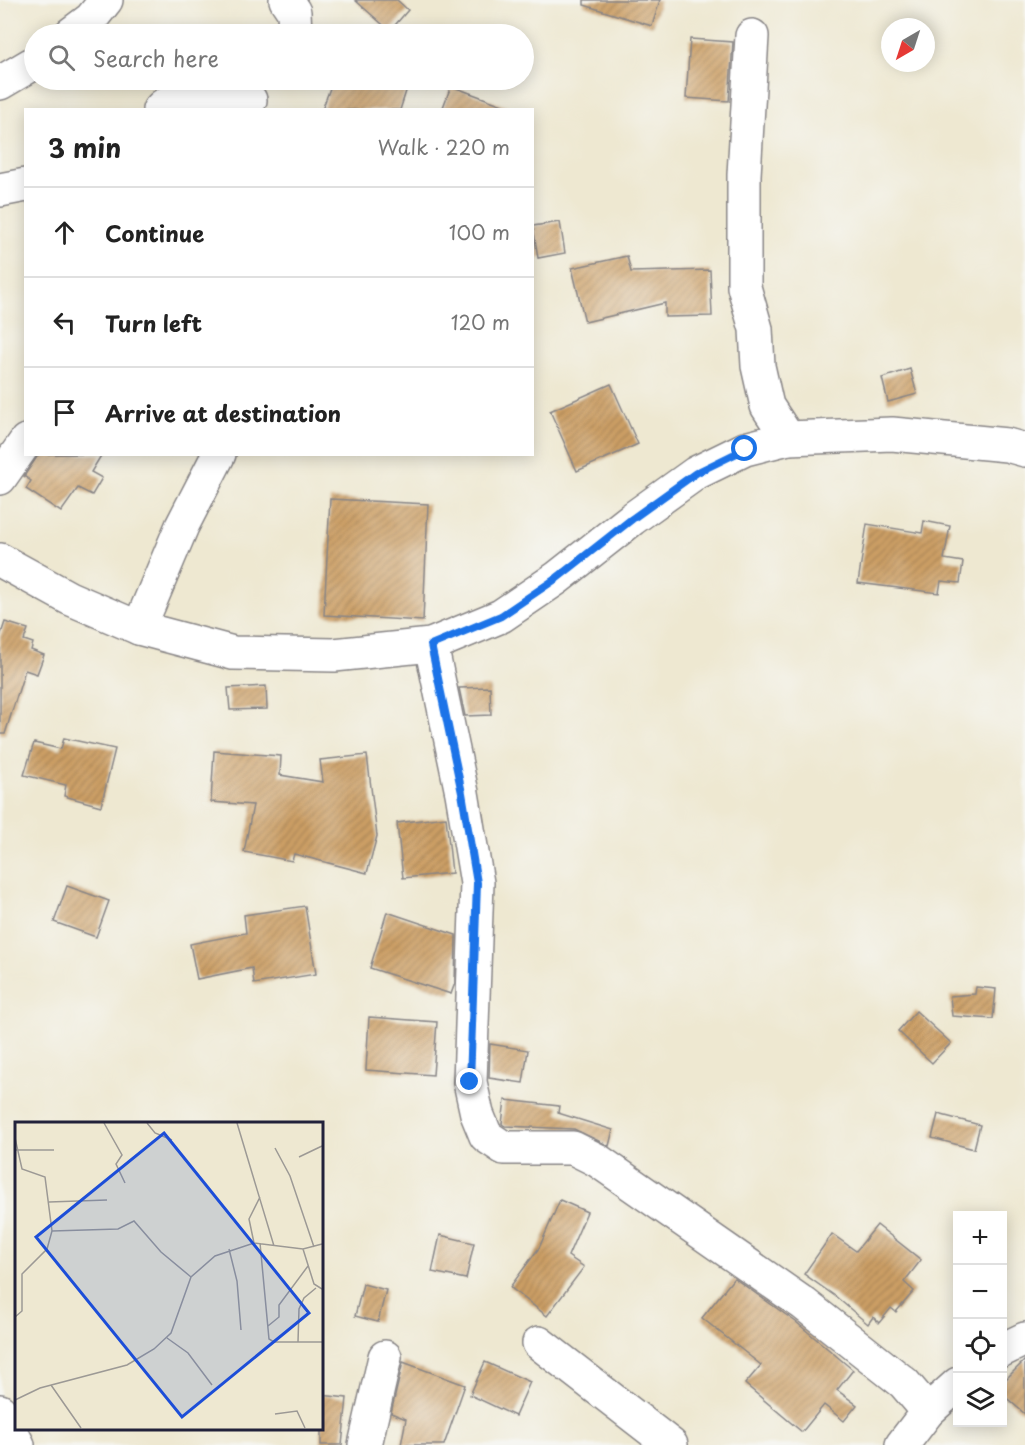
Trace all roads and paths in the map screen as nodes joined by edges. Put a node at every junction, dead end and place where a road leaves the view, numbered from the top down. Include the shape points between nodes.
1 (106, 0) edge
2 (286, 0) edge
3 (84, 24) edge
4 (295, 24) edge
5 (752, 36) dead end
6 (24, 69) edge
7 (0, 83) edge
8 (253, 96) edge
9 (160, 108) edge
10 (24, 185) edge
11 (0, 190) edge
12 (788, 438) junction
13 (24, 444) edge
14 (1025, 450) edge
15 (218, 456) edge
16 (0, 478) edge
17 (0, 560) edge
18 (139, 628) junction
19 (431, 645) junction
20 (1025, 1339) edge
21 (539, 1343) dead end
22 (1007, 1348) edge
23 (385, 1357) dead end
24 (953, 1388) edge
25 (0, 1411) edge
26 (928, 1411) junction
27 (18, 1445) edge
28 (365, 1445) edge
29 (671, 1445) edge
30 (902, 1445) edge

1 - 3 street
2 - 4 street via 294,12
5 - 12 street via 744,175 744,287 756,329 758,366 767,406
6 - 7 street
8 - 9 street via 184,97 165,102
10 - 11 street
12 - 14 street via 892,434
12 - 19 street via 745,449 696,473 501,616
13 - 16 street
15 - 18 street via 182,526
17 - 18 street via 69,598
18 - 19 street via 233,653 334,655
19 - 26 street via 477,883 470,1082 486,1136 504,1148 573,1148 597,1160 804,1304 904,1383
20 - 22 street
21 - 29 street
23 - 28 street
24 - 26 street
25 - 27 street
26 - 30 street

